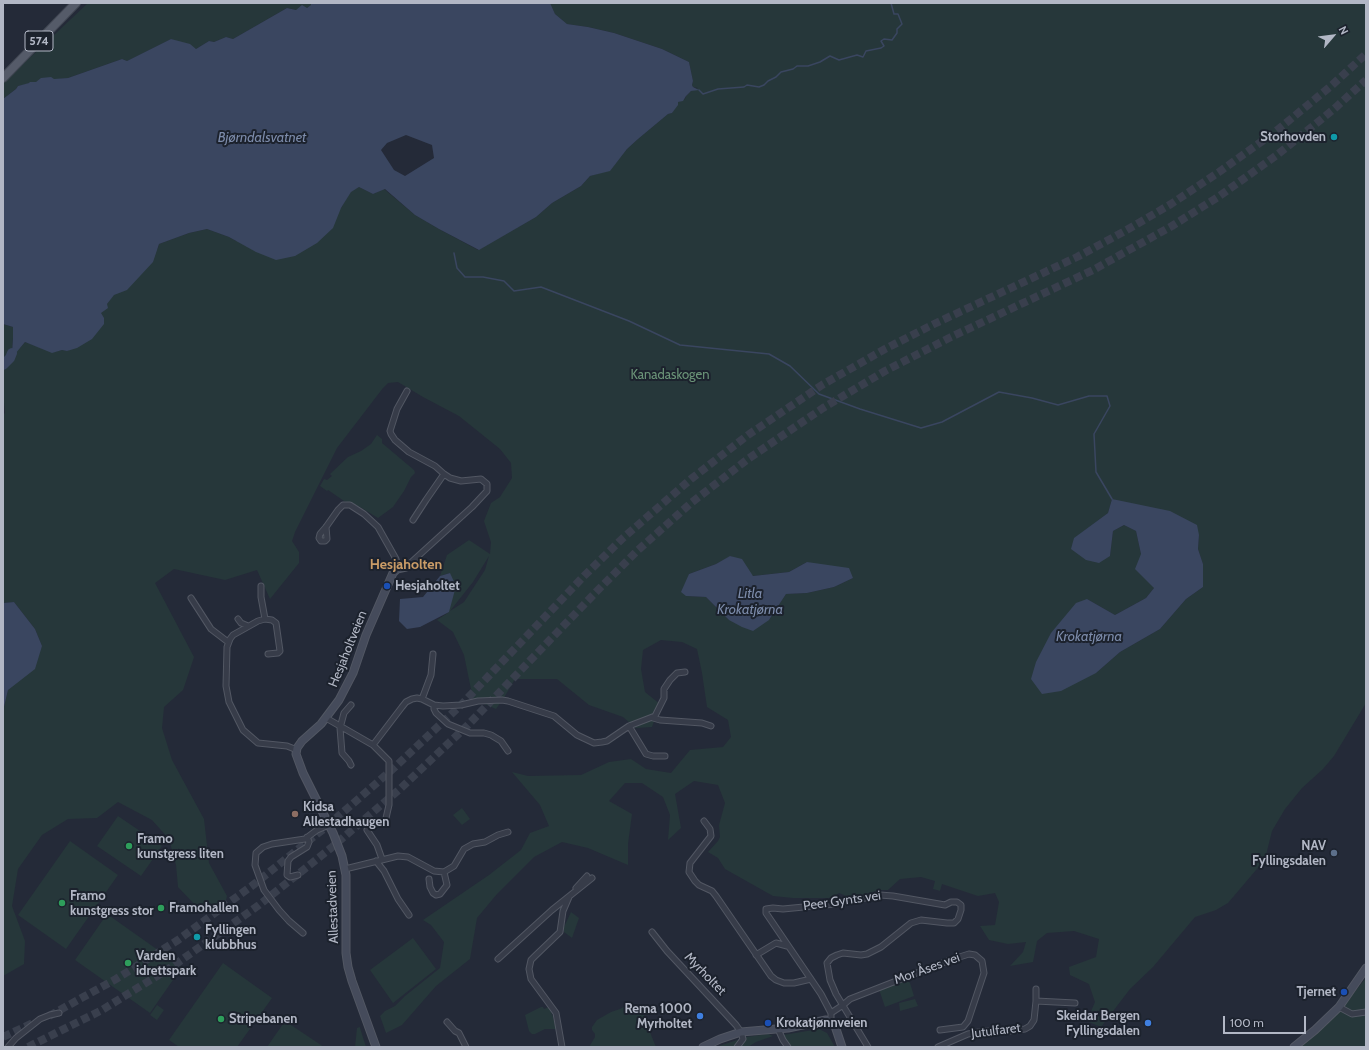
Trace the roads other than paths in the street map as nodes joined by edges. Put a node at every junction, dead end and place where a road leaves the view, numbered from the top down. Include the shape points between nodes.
1 (76, 3) edge
2 (3, 78) edge
3 (407, 391) dead end
4 (444, 474) junction
5 (413, 520) dead end
6 (326, 527) dead end
7 (408, 565) joint
8 (397, 569) junction
9 (261, 586) dead end
10 (191, 598) dead end
11 (238, 619) dead end
12 (265, 619) junction
13 (248, 626) junction
14 (228, 642) junction
15 (268, 654) dead end
16 (433, 654) dead end
17 (685, 672) dead end
18 (422, 699) junction
19 (351, 705) dead end
20 (434, 705) junction
21 (326, 718) junction
22 (652, 718) junction
23 (628, 726) junction
24 (711, 726) dead end
25 (340, 727) junction
26 (372, 745) junction
27 (297, 750) junction
28 (508, 750) dead end
29 (665, 756) dead end
30 (351, 765) dead end
31 (386, 818) dead end
32 (704, 821) dead end
33 (329, 825) junction
34 (367, 830) dead end
35 (508, 832) dead end
36 (307, 838) junction
37 (379, 860) junction
38 (345, 869) junction
39 (444, 872) junction
40 (298, 875) dead end
41 (590, 877) dead end
42 (429, 879) dead end
43 (569, 897) junction
44 (409, 915) dead end
45 (303, 932) dead end
46 (652, 932) dead end
47 (787, 946) junction
48 (756, 955) junction
49 (498, 960) dead end
50 (1366, 968) edge
51 (811, 979) junction
52 (1036, 989) dead end
53 (1036, 1001) junction
54 (1074, 1003) dead end
55 (843, 1005) junction
56 (1339, 1007) junction
57 (1366, 1012) edge
58 (59, 1013) dead end
59 (831, 1013) junction
60 (447, 1022) dead end
61 (831, 1022) junction
62 (778, 1029) junction
63 (940, 1030) dead end
64 (742, 1032) junction
65 (8, 1047) edge
66 (376, 1047) edge
67 (466, 1047) edge
68 (562, 1047) edge
69 (702, 1047) edge
70 (737, 1047) edge
71 (788, 1047) edge
72 (842, 1047) edge
73 (868, 1047) edge
74 (938, 1047) edge
75 (1294, 1047) edge

1 - 2 main road, 574
3 - 4 street via 396,409 391,434 409,452
4 - 5 street
4 - 7 street via 461,481 481,479 487,484 487,491
6 - 8 street via 341,506 350,505 378,527 396,559
7 - 8 main road
8 - 21 main road, Hesjaholtveien via 376,611 346,688
9 - 12 street
10 - 14 street via 211,628
11 - 13 street
12 - 13 street
12 - 15 street via 276,623 280,651
13 - 14 street
14 - 27 street via 226,693 243,730 258,743 287,746
16 - 18 street via 431,675
17 - 22 street via 677,672 670,680 664,689 664,698
18 - 20 street
18 - 26 street via 406,702
19 - 25 street via 344,713
20 - 23 street via 508,701 554,716 577,735 594,743 607,741
20 - 28 street via 436,713 448,724 470,732 491,735 501,741
21 - 25 street
21 - 27 main road, Hesjaholtveien via 302,741
22 - 23 street
22 - 24 street
23 - 29 street via 646,754
25 - 26 street
25 - 30 street via 342,754
26 - 31 street via 389,761 389,805
27 - 33 main road, Allestadveien via 296,756 303,773
32 - 48 street via 710,829 711,836 692,859 690,872 699,885 712,891 716,896
33 - 36 street
33 - 38 main road, Allestadveien
34 - 37 street via 377,845
35 - 39 street via 464,849 454,866
36 - 40 street via 307,847 288,861 287,875
36 - 45 street via 263,847 256,853 254,861 266,895 289,921
37 - 38 street
37 - 39 street via 404,856 434,871
37 - 44 street
38 - 66 main road, Allestadveien via 346,953 350,974
39 - 42 street via 447,885 440,894 433,893
41 - 43 street
43 - 49 street
43 - 68 street via 563,911 560,932 531,960 529,969 531,978 556,1013
46 - 64 street, Myrholtet
47 - 48 street via 776,943
47 - 51 street, Peer Gynts vei
47 - 55 street, Peer Gynts vei via 766,909 835,904 880,895 945,905 957,902 961,905 958,919 954,923 921,920 912,923 881,947 867,954 843,953 831,958 827,963 828,971
48 - 51 street via 771,976 780,982 794,983
50 - 56 main road
51 - 59 street, Peer Gynts vei
52 - 53 street, Jutulfaret
53 - 54 street
53 - 74 street, Jutulfaret via 1034,1020 1025,1029 968,1034
55 - 59 street, Mor Åses vei
55 - 63 street, Mor Åses vei via 850,999 949,960 969,954 975,955 982,961 984,973 968,1021 963,1027
55 - 73 street
56 - 57 street via 1352,1014
56 - 75 main road
58 - 65 street via 40,1019
59 - 61 street
60 - 67 street via 459,1033
61 - 62 main road via 824,1020
61 - 72 main road via 837,1029
62 - 64 main road
62 - 71 street
64 - 69 main road
64 - 70 street via 743,1039

